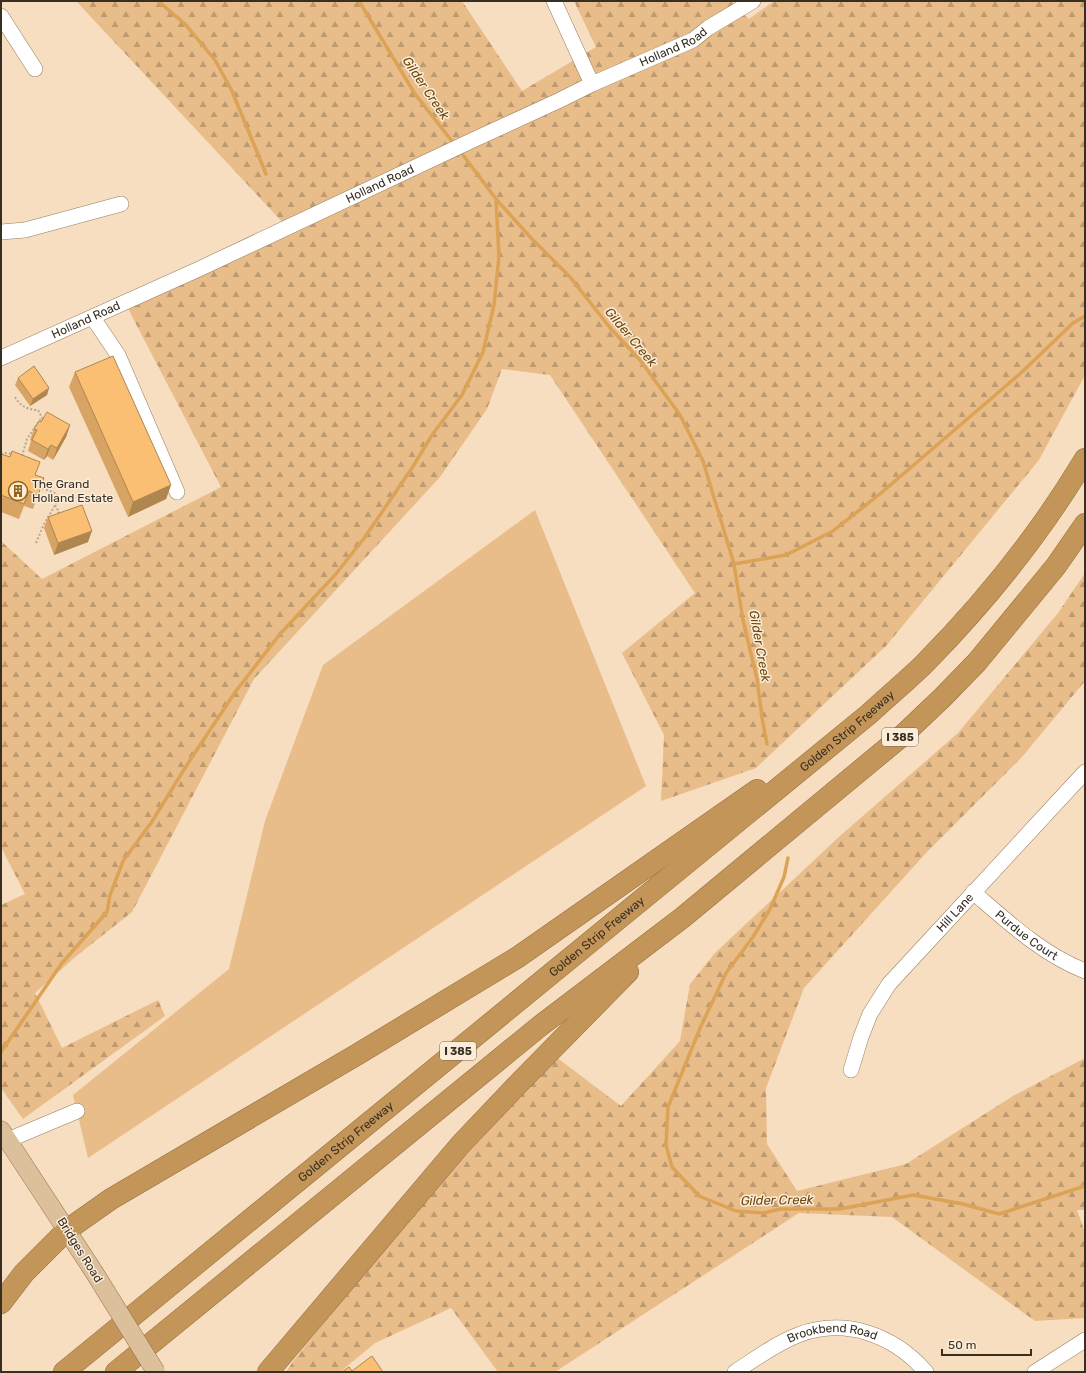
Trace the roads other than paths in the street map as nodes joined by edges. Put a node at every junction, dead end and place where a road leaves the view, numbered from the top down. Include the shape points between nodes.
1 (554, 1) edge
2 (753, 1) edge
3 (1, 16) edge
4 (35, 69) dead end
5 (592, 84) junction
6 (121, 204) dead end
7 (1, 232) edge
8 (93, 318) junction
9 (1, 358) edge
10 (1085, 459) edge
11 (177, 492) dead end
12 (1085, 524) edge
13 (851, 729) junction
14 (1085, 772) edge
15 (973, 892) junction
16 (682, 918) junction
17 (1085, 971) edge
18 (851, 1070) dead end
19 (77, 1111) dead end
20 (4, 1135) edge
21 (67, 1230) junction
22 (1, 1303) edge
23 (1085, 1340) edge
24 (64, 1372) edge
25 (116, 1372) edge
26 (156, 1372) edge
27 (268, 1372) edge
28 (735, 1372) edge
29 (926, 1372) edge
30 (1035, 1372) edge

1 - 5 street
2 - 5 street, Holland Road via 693,40
3 - 4 street
5 - 8 street, Holland Road
6 - 7 street via 25,230
8 - 9 street, Holland Road
8 - 11 street via 118,355
10 - 13 highway, Golden Strip Freeway / I 385 via 1016,561 992,591 924,664
12 - 16 highway, I 385 via 1020,611 943,697 903,735
13 - 21 highway via 733,806 518,957 111,1199
13 - 24 highway, Golden Strip Freeway / I 385
14 - 15 street, Hill Lane
15 - 17 street, Purdue Court via 1022,934
15 - 18 street, Hill Lane via 889,984 870,1014
16 - 25 highway, I 385 via 540,1026
16 - 27 highway via 461,1144
19 - 20 street
20 - 21 main road, Bridges Road
21 - 22 highway via 24,1273
21 - 26 main road, Bridges Road, bridge
23 - 30 street
28 - 29 street, Brookbend Road via 782,1342 798,1335 846,1328 869,1332 892,1343

